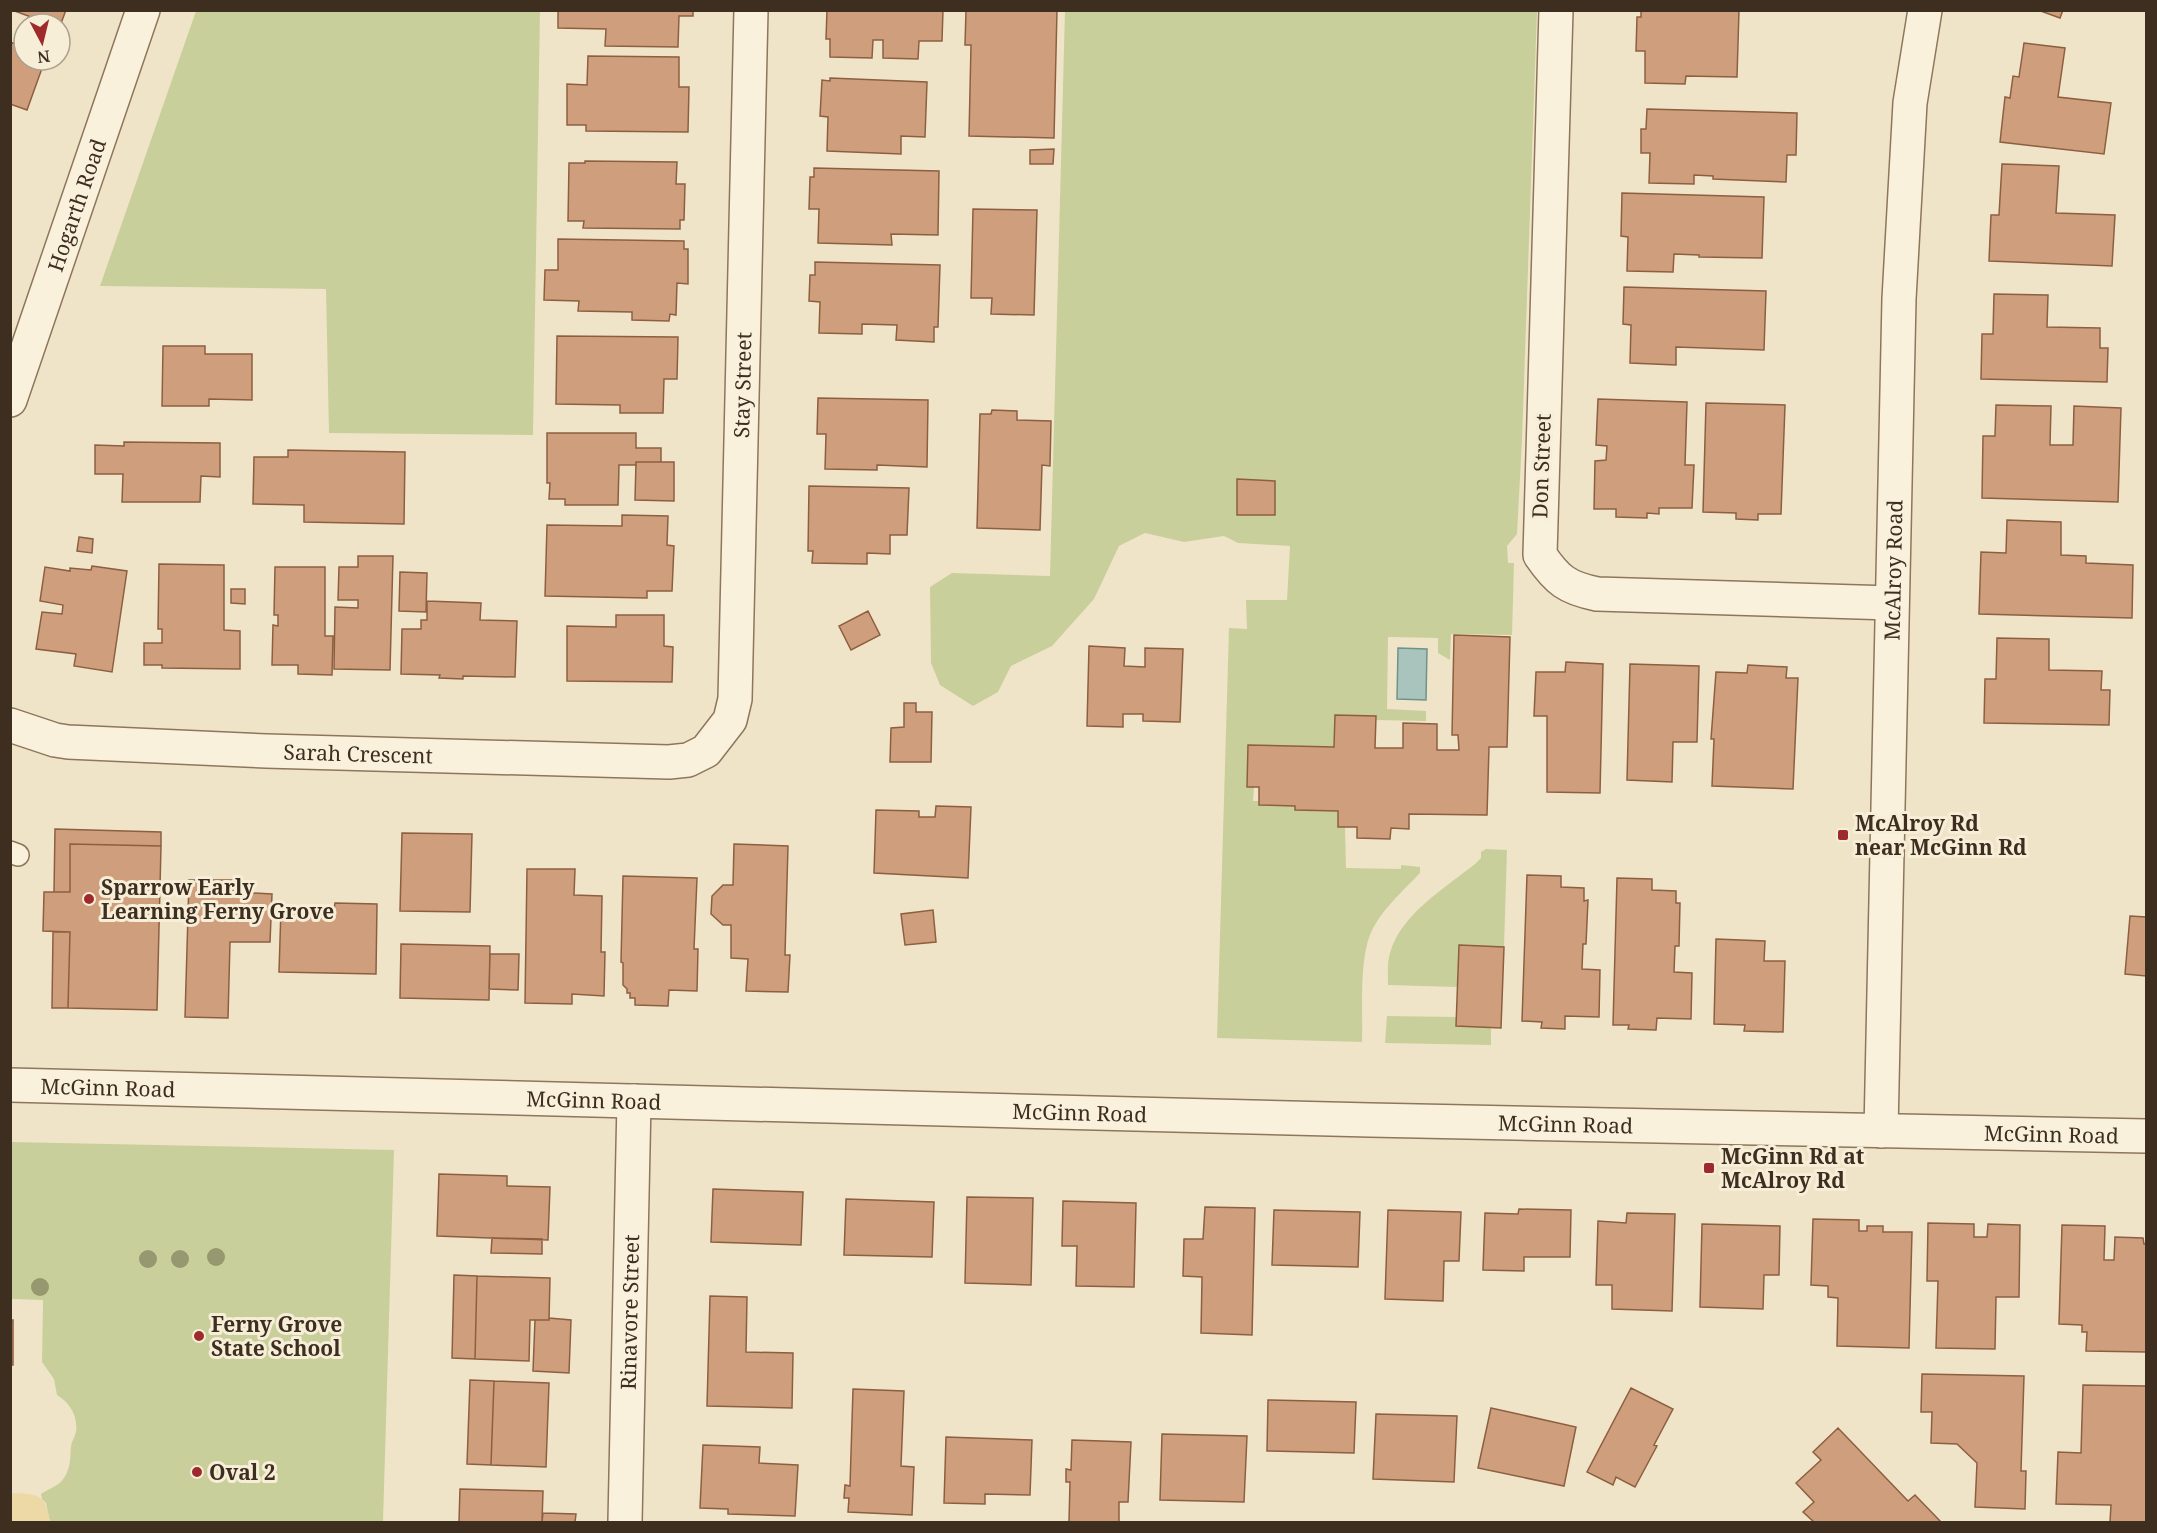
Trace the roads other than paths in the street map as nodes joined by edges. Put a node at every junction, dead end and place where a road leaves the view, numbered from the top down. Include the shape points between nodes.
1 (143, 10) edge
2 (751, 10) edge
3 (1556, 10) edge
4 (1925, 10) edge
5 (10, 400) edge
6 (1891, 603) junction
7 (10, 725) edge
8 (706, 751) joint
9 (10, 1085) edge
10 (634, 1101) junction
11 (1881, 1131) junction
12 (2146, 1136) edge
13 (625, 1522) edge

1 - 5 street, Hogarth Road
2 - 8 street, Stay Street via 735,699 730,720
3 - 6 street, Don Street via 1540,555 1558,579 1575,590 1597,594
4 - 6 street, McAlroy Road via 1906,150
6 - 11 street, McAlroy Road
7 - 8 street, Sarah Crescent via 68,742 266,751 669,762 688,760
9 - 10 street, McGinn Road
10 - 11 street, McGinn Road
10 - 13 street, Rinavore Street
11 - 12 street, McGinn Road

